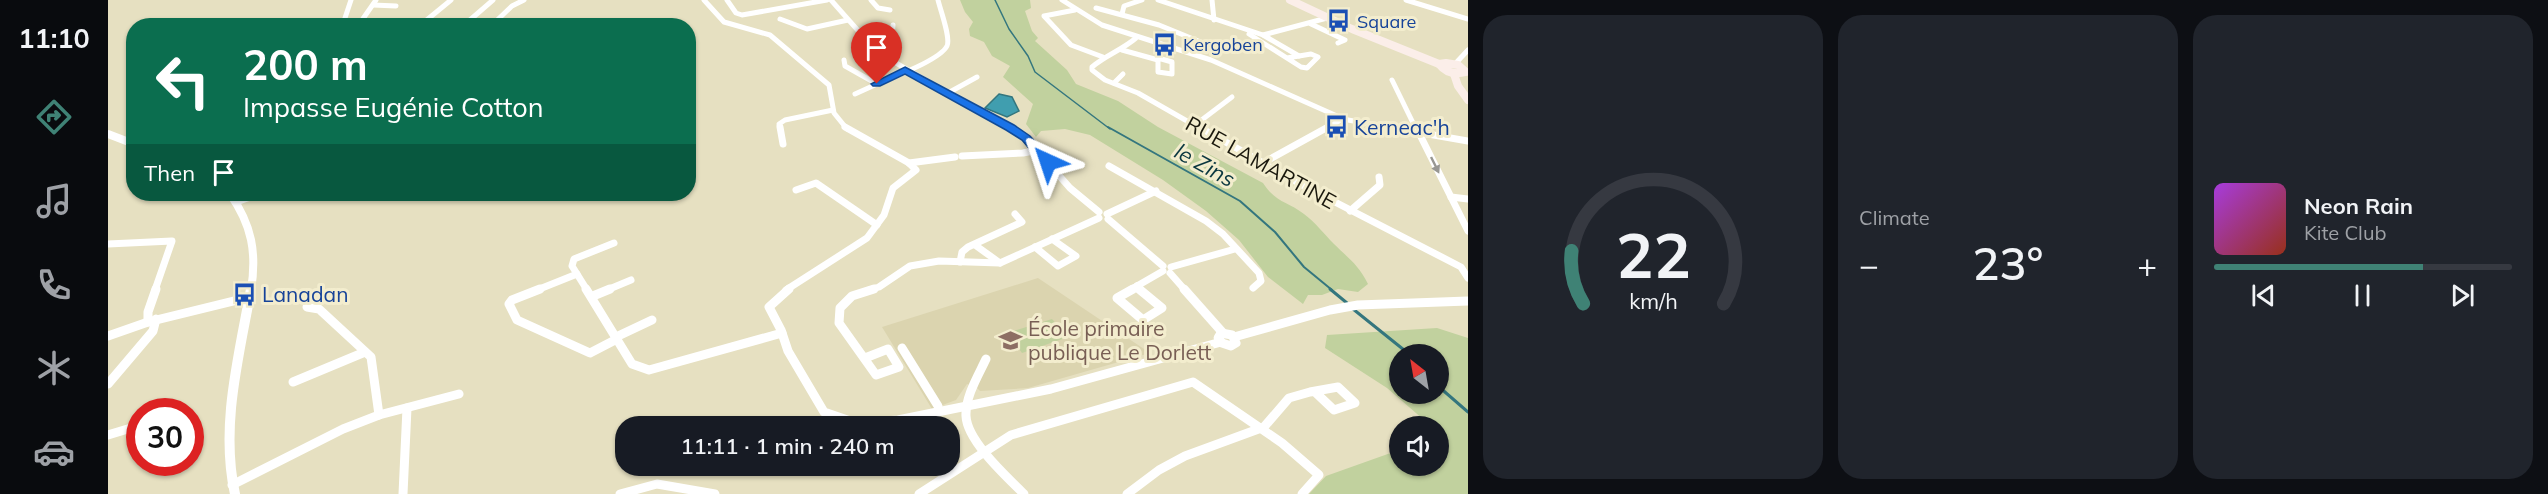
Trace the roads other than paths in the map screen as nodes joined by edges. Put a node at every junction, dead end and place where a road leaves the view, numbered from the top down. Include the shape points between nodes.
1 (351, 0) edge
2 (451, 0) edge
3 (493, 0) edge
4 (524, 0) edge
5 (704, 0) edge
6 (727, 0) edge
7 (829, 0) edge
8 (871, 0) edge
9 (938, 0) edge
10 (1062, 0) edge
11 (1142, 0) edge
12 (1158, 0) edge
13 (1212, 0) edge
14 (1290, 0) edge
15 (1406, 0) edge
16 (817, 1) edge
17 (374, 3) edge
18 (396, 6) dead end
19 (1096, 8) dead end
20 (1468, 8) edge
21 (890, 10) dead end
22 (1075, 10) junction
23 (1122, 14) junction
24 (1459, 16) junction
25 (343, 18) edge
26 (364, 18) edge
27 (429, 18) edge
28 (472, 18) edge
29 (499, 18) edge
30 (1327, 18) junction
31 (780, 19) dead end
32 (1468, 19) edge
33 (848, 20) junction
34 (1214, 20) junction
35 (1311, 24) junction
36 (892, 25) dead end
37 (1247, 33) junction
38 (1180, 35) junction
39 (1263, 35) junction
40 (1136, 38) junction
41 (867, 42) junction
42 (1338, 43) dead end
43 (1208, 45) dead end
44 (1175, 48) junction
45 (1122, 50) junction
46 (1468, 50) edge
47 (1299, 56) junction
48 (1103, 57) junction
49 (1287, 58) junction
50 (844, 60) dead end
51 (1158, 60) dead end
52 (1455, 69) junction
53 (905, 70) junction
54 (1466, 72) edge
55 (1123, 74) dead end
56 (977, 77) dead end
57 (1392, 80) dead end
58 (1114, 83) junction
59 (877, 84) junction
60 (948, 93) junction
61 (855, 94) dead end
62 (1232, 96) dead end
63 (1468, 100) edge
64 (833, 110) junction
65 (1338, 119) junction
66 (1195, 125) junction
67 (108, 134) edge
68 (1420, 134) junction
69 (126, 141) edge
70 (1468, 141) edge
71 (783, 144) dead end
72 (1038, 150) junction
73 (909, 163) junction
74 (1263, 163) junction
75 (1110, 166) dead end
76 (1379, 177) dead end
77 (796, 190) dead end
78 (1156, 191) junction
79 (1451, 197) junction
80 (1468, 199) edge
81 (239, 201) edge
82 (236, 202) joint
83 (1350, 211) junction
84 (1015, 214) dead end
85 (1103, 215) junction
86 (877, 225) junction
87 (1468, 231) edge
88 (1052, 239) junction
89 (614, 243) dead end
90 (108, 244) edge
91 (975, 244) junction
92 (1035, 248) junction
93 (1235, 249) junction
94 (960, 262) junction
95 (1000, 263) junction
96 (1166, 269) junction
97 (577, 274) junction
98 (1467, 274) edge
99 (631, 280) dead end
100 (1135, 285) junction
101 (1253, 288) dead end
102 (592, 296) junction
103 (250, 297) junction
104 (1468, 301) edge
105 (308, 307) dead end
106 (152, 320) junction
107 (652, 320) dead end
108 (782, 333) junction
109 (108, 336) edge
110 (1222, 337) junction
111 (617, 338) junction
112 (902, 348) dead end
113 (365, 352) junction
114 (865, 358) dead end
115 (986, 359) dead end
116 (293, 382) dead end
117 (108, 384) edge
118 (1315, 392) dead end
119 (459, 394) dead end
120 (969, 405) junction
121 (938, 406) dead end
122 (407, 408) junction
123 (379, 415) junction
124 (1262, 429) junction
125 (126, 430) edge
126 (108, 435) edge
127 (984, 451) junction
128 (233, 489) edge
129 (403, 494) edge
130 (620, 494) edge
131 (715, 494) edge
132 (919, 494) edge
133 (1024, 494) edge
134 (1127, 494) edge
135 (1302, 494) edge

1 - 25 street
2 - 27 street
3 - 28 street
4 - 29 street
5 - 64 street via 724,22 770,35 825,81 831,89
6 - 16 street via 742,15
7 - 16 street
7 - 33 street
8 - 21 street via 878,8
9 - 53 street via 947,46 937,56
10 - 22 street
11 - 23 street via 1124,6
12 - 34 street
13 - 34 street
14 - 30 main road
15 - 24 street
17 - 18 street
17 - 26 street
19 - 23 street
20 - 24 street
22 - 40 street
22 - 48 street via 1044,16 1071,45
23 - 38 street
24 - 32 street
30 - 35 street
30 - 52 main road via 1439,64 1442,69
31 - 33 street via 807,29
33 - 41 street
34 - 37 street
35 - 39 street
35 - 42 street via 1345,40
36 - 41 street via 892,38
37 - 39 street
37 - 49 street
38 - 43 street
38 - 44 street
39 - 47 street
40 - 44 street
40 - 45 street
41 - 53 street
44 - 65 street via 1211,60
45 - 48 street
45 - 51 street
46 - 52 street
47 - 49 street
47 - 49 street via 1318,57 1308,68
48 - 58 street, RUE LAMARTINE via 1092,70
50 - 59 street via 845,66
52 - 54 main road
52 - 63 main road via 1458,86
53 - 59 street
53 - 60 street
55 - 58 street
56 - 60 street
57 - 68 street
58 - 66 street, RUE LAMARTINE
59 - 61 street
60 - 72 street via 1026,138
62 - 66 street
64 - 71 street via 784,120 779,124
64 - 73 street via 852,131
65 - 68 street
65 - 74 street
66 - 74 street, RUE LAMARTINE
67 - 69 street
68 - 70 street
68 -> 79 street
72 - 73 street
72 - 85 street via 1070,188
73 - 86 street via 916,170 893,188
74 - 83 street, RUE LAMARTINE
75 - 78 street
76 - 83 street via 1380,185
77 - 86 street via 816,183
78 - 85 street
78 - 93 street via 1206,221
79 - 80 street
79 - 87 street
81 - 82 street
82 - 103 street via 253,243
83 - 98 street, RUE LAMARTINE via 1461,267
84 - 91 street via 1022,222
85 - 88 street
85 - 96 street
86 - 108 street via 867,238 782,293 769,308
88 - 92 street
88 - 92 street via 1076,256 1058,266
89 - 97 street via 574,259 572,266
90 - 106 street via 172,242 148,312
91 - 94 street via 962,252
91 - 95 street
92 - 95 street
93 - 96 street
93 - 101 street via 1259,273 1261,281
94 - 95 street
94 - 114 street via 910,266 879,287 852,296 840,308 839,323
96 - 100 street
96 - 110 street
97 - 102 street
97 - 111 street via 512,300 509,304 517,320 590,353
99 - 102 street
100 - 100 street via 1117,298 1143,320 1162,308
102 - 111 street
103 - 106 street
103 - 128 street via 231,422
104 - 110 street via 1358,305 1234,337 1233,346
105 - 113 street via 319,309
106 - 109 street
106 - 117 street via 153,331
107 - 111 street
108 - 111 street via 649,370 632,364
108 - 120 street via 788,351 824,412 856,423 898,420
110 - 120 street via 1051,389
112 - 121 street
113 - 116 street
113 - 123 street via 371,357
115 - 120 street
118 - 124 street via 1284,402
119 - 122 street
120 - 127 street via 968,426
122 - 123 street
122 - 129 street
123 - 128 street via 302,447
124 - 127 street via 1193,382 1011,435
124 - 134 street via 1175,461
124 - 135 street via 1319,476
125 - 126 street
127 - 132 street
127 - 133 street
130 - 131 street via 657,484

